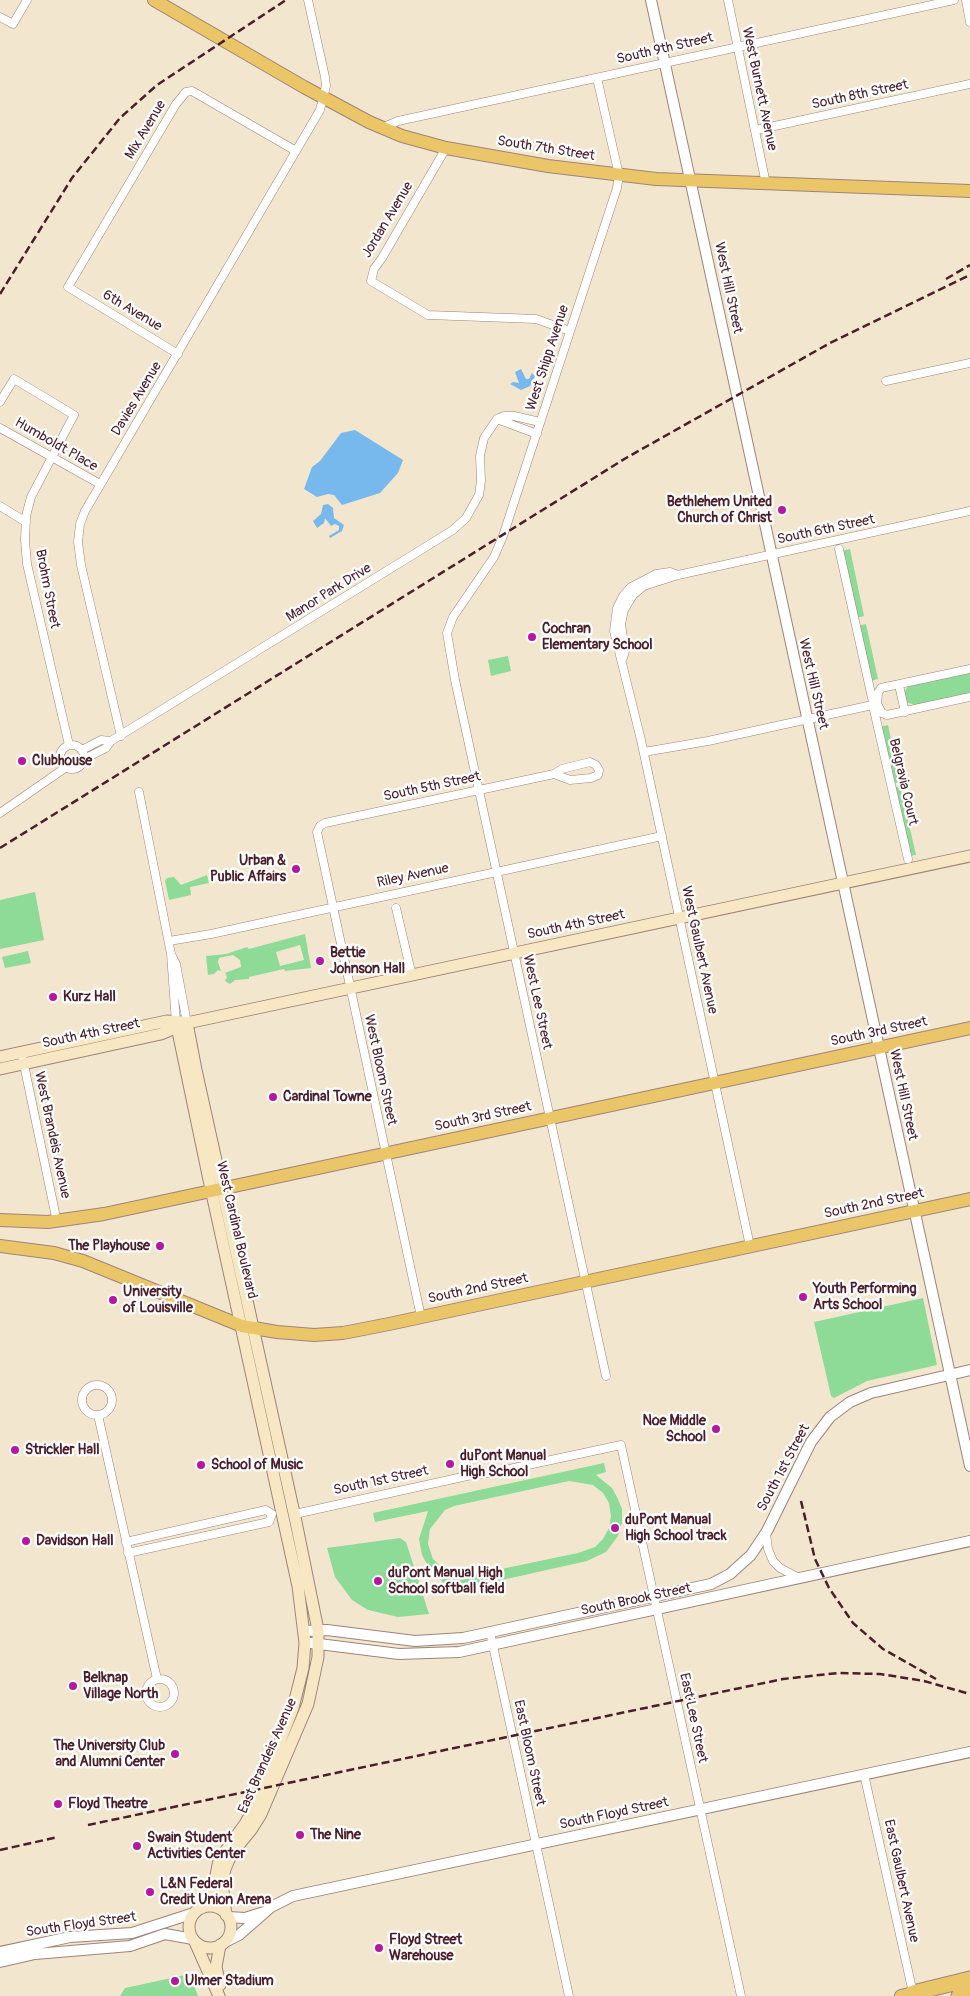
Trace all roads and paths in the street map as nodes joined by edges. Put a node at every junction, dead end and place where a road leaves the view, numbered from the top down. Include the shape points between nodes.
1 (27, 0) edge
2 (154, 0) edge
3 (308, 0) edge
4 (650, 0) edge
5 (728, 0) edge
6 (954, 0) edge
7 (966, 0) edge
8 (0, 17) edge
9 (970, 22) edge
10 (737, 45) junction
11 (665, 62) junction
12 (597, 78) junction
13 (970, 84) edge
14 (323, 98) junction
15 (384, 127) junction
16 (756, 130) junction
17 (446, 148) junction
18 (296, 151) junction
19 (619, 175) junction
20 (690, 181) junction
21 (766, 184) junction
22 (970, 191) edge
23 (72, 290) joint
24 (570, 331) junction
25 (178, 354) junction
26 (970, 363) edge
27 (886, 381) dead end
28 (0, 402) edge
29 (497, 419) junction
30 (540, 422) junction
31 (0, 428) edge
32 (536, 434) junction
33 (52, 457) junction
34 (100, 484) junction
35 (0, 506) edge
36 (970, 511) edge
37 (26, 522) junction
38 (839, 549) dead end
39 (771, 554) junction
40 (687, 573) joint
41 (447, 633) joint
42 (970, 669) edge
43 (899, 685) junction
44 (970, 697) edge
45 (874, 704) junction
46 (905, 712) junction
47 (807, 719) junction
48 (121, 736) junction
49 (111, 741) junction
50 (69, 745) junction
51 (82, 750) junction
52 (644, 752) junction
53 (84, 759) junction
54 (65, 768) junction
55 (554, 774) junction
56 (479, 790) junction
57 (138, 792) dead end
58 (0, 812) edge
59 (318, 829) joint
60 (662, 836) junction
61 (970, 856) edge
62 (908, 859) dead end
63 (496, 871) junction
64 (843, 883) junction
65 (332, 906) junction
66 (396, 908) dead end
67 (679, 919) junction
68 (169, 941) junction
69 (514, 954) junction
70 (412, 976) junction
71 (350, 989) junction
72 (180, 1024) junction
73 (970, 1028) edge
74 (878, 1047) junction
75 (0, 1057) edge
76 (23, 1058) junction
77 (0, 1069) edge
78 (714, 1082) junction
79 (550, 1118) junction
80 (386, 1153) junction
81 (217, 1189) junction
82 (970, 1199) edge
83 (914, 1211) junction
84 (1, 1221) edge
85 (57, 1222) junction
86 (0, 1246) edge
87 (750, 1246) junction
88 (586, 1282) junction
89 (421, 1317) junction
90 (248, 1327) junction
91 (970, 1370) edge
92 (950, 1374) junction
93 (606, 1376) dead end
94 (98, 1415) junction
95 (621, 1445) joint
96 (969, 1455) edge
97 (970, 1466) edge
98 (294, 1511) junction
99 (276, 1513) junction
100 (766, 1534) junction
101 (970, 1541) edge
102 (127, 1547) junction
103 (800, 1578) junction
104 (654, 1597) junction
105 (657, 1610) junction
106 (318, 1630) junction
107 (490, 1632) junction
108 (305, 1637) junction
109 (318, 1643) junction
110 (493, 1644) junction
111 (157, 1679) dead end
112 (970, 1752) edge
113 (864, 1774) junction
114 (700, 1809) junction
115 (536, 1844) junction
116 (218, 1863) junction
117 (267, 1911) junction
118 (193, 1912) junction
119 (227, 1916) junction
120 (194, 1941) junction
121 (222, 1944) junction
122 (0, 1952) edge
123 (0, 1962) edge
124 (970, 1979) edge
125 (970, 1991) edge
126 (907, 1995) edge
127 (218, 1996) edge
128 (225, 1996) edge
129 (569, 1996) edge
130 (741, 1996) edge
131 (959, 1996) edge

1 - 8 street via 13,24
2 - 14 main road, South 7th Street
3 - 14 street via 325,77
4 - 11 street, West Hill Street
5 - 10 street, West Burnett Avenue
6 - 10 street, South 9th Street
7 - 9 street
10 - 11 street, South 9th Street
10 - 16 street, West Burnett Avenue
11 - 12 street, South 9th Street
11 - 20 street, West Hill Street
12 - 15 street, South 9th Street via 398,121
12 - 19 street, West Shipp Avenue
13 - 16 street, South 8th Street
14 - 15 main road, South 7th Street
14 - 18 street, Davies Avenue via 320,110
15 - 17 main road, South 7th Street via 402,136
16 - 21 street, West Burnett Avenue
17 - 19 main road, South 7th Street
17 - 24 street, Jordan Avenue via 374,269 371,281 428,315 536,319
18 - 23 street, Mix Avenue via 192,91 186,92 166,120 68,287
18 - 25 street, Davies Avenue
19 - 20 main road, South 7th Street
19 - 24 street, West Shipp Avenue
20 - 21 main road, South 7th Street
20 - 39 street, West Hill Street
21 - 22 main road, South 7th Street
23 - 25 street, 6th Avenue
24 - 30 street, West Shipp Avenue
25 - 34 street, Davies Avenue
26 - 27 street
28 - 33 street, Brohm Street via 14,379 74,415
29 - 30 street via 514,416
29 - 32 street
29 - 48 street, Manor Park Drive via 484,438 478,495 466,518 453,530
30 - 32 street, West Shipp Avenue
31 - 33 street, Humboldt Place
32 - 41 street, West Shipp Avenue via 499,548 453,617
33 - 34 street, Humboldt Place
33 - 37 street, Brohm Street via 31,497
34 - 48 street, Davies Avenue via 84,511 78,542
35 - 37 street
36 - 39 street, South 6th Street
37 - 50 street, Brohm Street via 27,564
38 - 45 street, Belgravia Court
39 - 40 street, South 6th Street
39 - 47 street, West Hill Street
40 - 52 street, West Gaulbert Avenue via 678,575 670,572 635,583 617,608 615,639 623,658
41 - 56 street, West Lee Street
42 - 43 street
43 - 45 street via 881,688
43 - 46 street
44 - 46 street
45 - 46 street via 883,714
45 - 47 street
45 - 62 street, Belgravia Court
47 - 52 street
47 - 64 street, West Hill Street
48 - 49 street, Manor Park Drive
49 - 51 street, Manor Park Drive via 101,740
49 - 53 street, Manor Park Drive via 106,748
50 - 51 street
50 - 54 street via 60,755
51 - 53 street
52 - 60 street, West Gaulbert Avenue
53 - 54 street, Manor Park Drive via 75,769
54 - 58 street, Manor Park Drive
55 - 55 street, South 5th Street via 590,762 599,770 598,775 583,779 562,779
55 - 56 street, South 5th Street
56 - 59 street, South 5th Street via 326,823
56 - 63 street, West Lee Street
57 - 68 street, West Cardinal Boulevard
59 - 65 street, West Bloom Street via 317,839
60 - 63 street, Riley Avenue
60 - 67 street, West Gaulbert Avenue
61 - 64 main road, South 4th Street
63 - 65 street, Riley Avenue
63 - 69 street, West Lee Street
64 - 67 main road, South 4th Street
64 - 74 street, West Hill Street
65 - 68 street, Riley Avenue
65 - 71 street, West Bloom Street
66 - 70 street
67 - 69 main road, South 4th Street
67 - 78 street, West Gaulbert Avenue
68 - 72 street, West Cardinal Boulevard via 176,964
69 - 70 main road, South 4th Street
69 - 79 street, West Lee Street
70 - 71 main road, South 4th Street
71 - 72 main road, South 4th Street
71 - 80 street, West Bloom Street
72 - 76 main road, South 4th Street via 161,1034
72 - 81 main road, West Cardinal Boulevard via 196,1070
73 - 74 main road, South 3rd Street
74 - 78 main road, South 3rd Street
74 - 83 street, West Hill Street
75 - 76 main road, South 4th Street
76 - 77 main road, South 4th Street
76 - 85 street, West Brandeis Avenue
78 - 79 main road, South 3rd Street
78 - 87 street, West Gaulbert Avenue
79 - 80 main road, South 3rd Street
79 - 88 street, West Lee Street
80 - 81 main road, South 3rd Street
80 - 89 street, West Bloom Street
81 - 85 main road, South 3rd Street
81 - 90 main road, West Cardinal Boulevard
82 - 83 main road, South 2nd Street
83 - 87 main road, South 2nd Street
83 - 92 street, West Hill Street
84 - 85 main road, South 3rd Street
86 - 90 main road, South 2nd Street via 54,1253 82,1261
87 - 88 main road, South 2nd Street
88 - 89 main road, South 2nd Street
88 - 93 street, West Lee Street
89 - 90 main road, South 2nd Street via 343,1333 296,1334
90 - 98 main road, West Cardinal Boulevard
90 - 99 main road, West Cardinal Boulevard
91 - 92 street, South 1st Street
92 - 96 street, West Hill Street
92 - 100 street, South 1st Street via 871,1393 850,1402 830,1417 811,1442
94 - 94 street via 106,1412 112,1400 105,1387 95,1385 86,1389 82,1402 86,1410
94 - 102 street
95 - 98 street, South 1st Street
95 - 104 street, East Lee Street
96 - 97 street, West Hill Street
98 - 99 street, South 1st Street
98 - 106 main road, West Cardinal Boulevard
99 - 102 street via 266,1510
99 - 102 street via 270,1522
99 - 108 main road, East Brandeis Avenue via 298,1586
100 - 103 street, South 1st Street via 774,1561 780,1568
100 - 104 street, South 1st Street via 751,1555 721,1579 699,1588
101 - 103 street, South Brook Street
102 - 111 street
103 - 105 street, South Brook Street
104 - 105 street, East Lee Street
104 - 107 street, South Brook Street
105 - 110 street, South Brook Street
105 - 114 street, East Lee Street
106 - 107 street, South Brook Street via 415,1641 463,1638
106 - 108 street, South Brook Street
106 - 109 main road, East Brandeis Avenue
107 - 110 street, East Bloom Street
108 - 109 street, South Brook Street
108 - 116 main road, East Brandeis Avenue via 303,1668 293,1708 254,1808
109 - 110 street, South Brook Street via 419,1654 459,1652
109 - 119 main road, East Brandeis Avenue via 316,1675 308,1704 261,1814 225,1869 222,1883
110 - 115 street, East Bloom Street
112 - 113 street, South Floyd Street
113 - 114 street, South Floyd Street
113 - 126 street, East Gaulbert Avenue
114 - 115 street, South Floyd Street
114 - 130 street, East Lee Street
115 - 117 street, South Floyd Street via 292,1896
115 - 129 street, East Bloom Street
116 - 118 main road
116 - 118 main road, East Brandeis Avenue via 213,1891
117 - 119 street, South Floyd Street via 245,1918
117 - 121 street, South Floyd Street via 239,1935
118 - 119 main road via 213,1906
118 - 120 main road via 189,1926
118 - 122 street, South Floyd Street via 132,1933 70,1937
119 - 121 main road via 230,1929
120 - 121 main road via 209,1948
120 - 123 street, South Floyd Street via 165,1934 130,1946 35,1954
120 - 127 main road
121 - 128 main road via 216,1967
124 - 126 highway
125 - 131 highway

